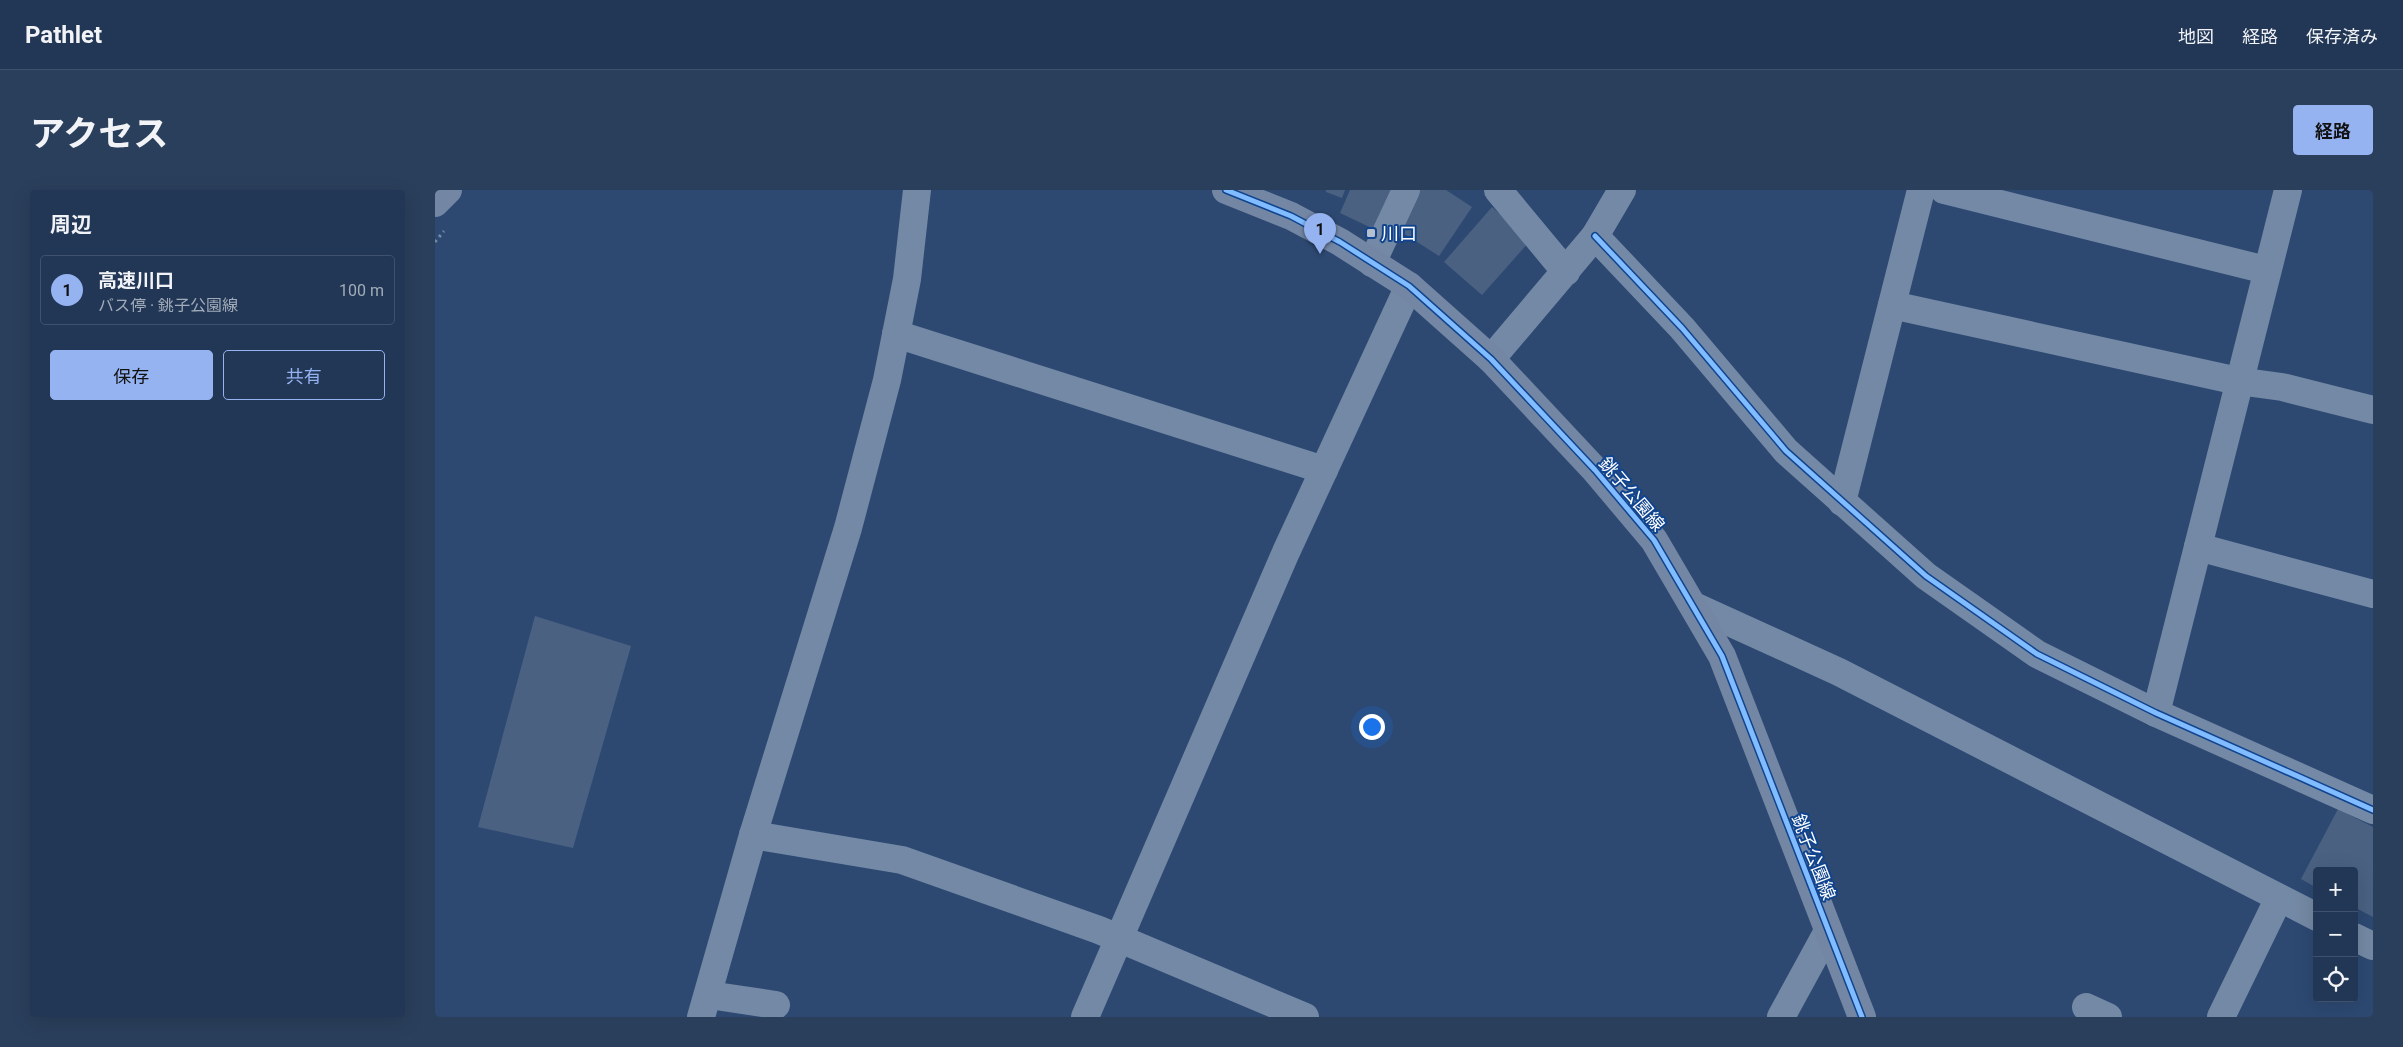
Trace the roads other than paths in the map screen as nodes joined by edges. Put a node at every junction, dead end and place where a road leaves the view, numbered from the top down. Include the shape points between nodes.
1 (449, 190) edge
2 (917, 190) edge
3 (1226, 190) edge
4 (1406, 190) edge
5 (1499, 190) edge
6 (1622, 190) edge
7 (1921, 190) edge
8 (1944, 190) edge
9 (2287, 190) edge
10 (435, 203) edge
11 (1595, 236) junction
12 (1371, 263) junction
13 (2266, 270) junction
14 (1566, 272) junction
15 (1409, 286) junction
16 (1892, 305) junction
17 (896, 334) junction
18 (1491, 359) junction
19 (2238, 381) junction
20 (2373, 410) edge
21 (1324, 470) junction
22 (1842, 502) junction
23 (2198, 547) junction
24 (2373, 594) edge
25 (1694, 606) junction
26 (2156, 713) junction
27 (2373, 810) edge
28 (753, 835) junction
29 (2279, 898) junction
30 (2313, 916) edge
31 (1828, 931) junction
32 (2358, 938) edge
33 (1118, 939) junction
34 (2373, 946) edge
35 (776, 1005) dead end
36 (705, 1006) edge
37 (1085, 1017) edge
38 (1305, 1017) edge
39 (1781, 1017) edge
40 (1862, 1017) edge
41 (2221, 1017) edge

1 - 10 main road
2 - 17 street via 907,279
3 - 12 main road, 銚子公園線 via 1291,216
4 - 12 street
5 - 14 street
6 - 11 street
7 - 16 street
8 - 13 street
9 - 13 street
11 - 14 street
11 - 22 street via 1682,328 1786,450
12 - 15 main road, 銚子公園線
13 - 19 street
14 - 18 street
15 - 18 main road, 銚子公園線
15 - 21 street
16 - 19 street
16 - 22 street
17 - 21 street
17 - 28 street via 848,528
18 - 25 main road, 銚子公園線 via 1595,470 1654,540
19 - 20 street via 2282,387
19 - 23 street
21 - 33 street
22 - 26 street via 1926,576 2037,654
23 - 24 street
23 - 26 street
25 - 29 street via 1839,672
25 - 31 main road, 銚子公園線 via 1722,656
26 - 27 street
28 - 33 street via 902,860
28 - 36 street
29 - 30 street
29 - 41 street
31 - 39 street
31 - 40 main road, 銚子公園線
32 - 34 street
33 - 37 street
33 - 38 street
35 - 36 street

